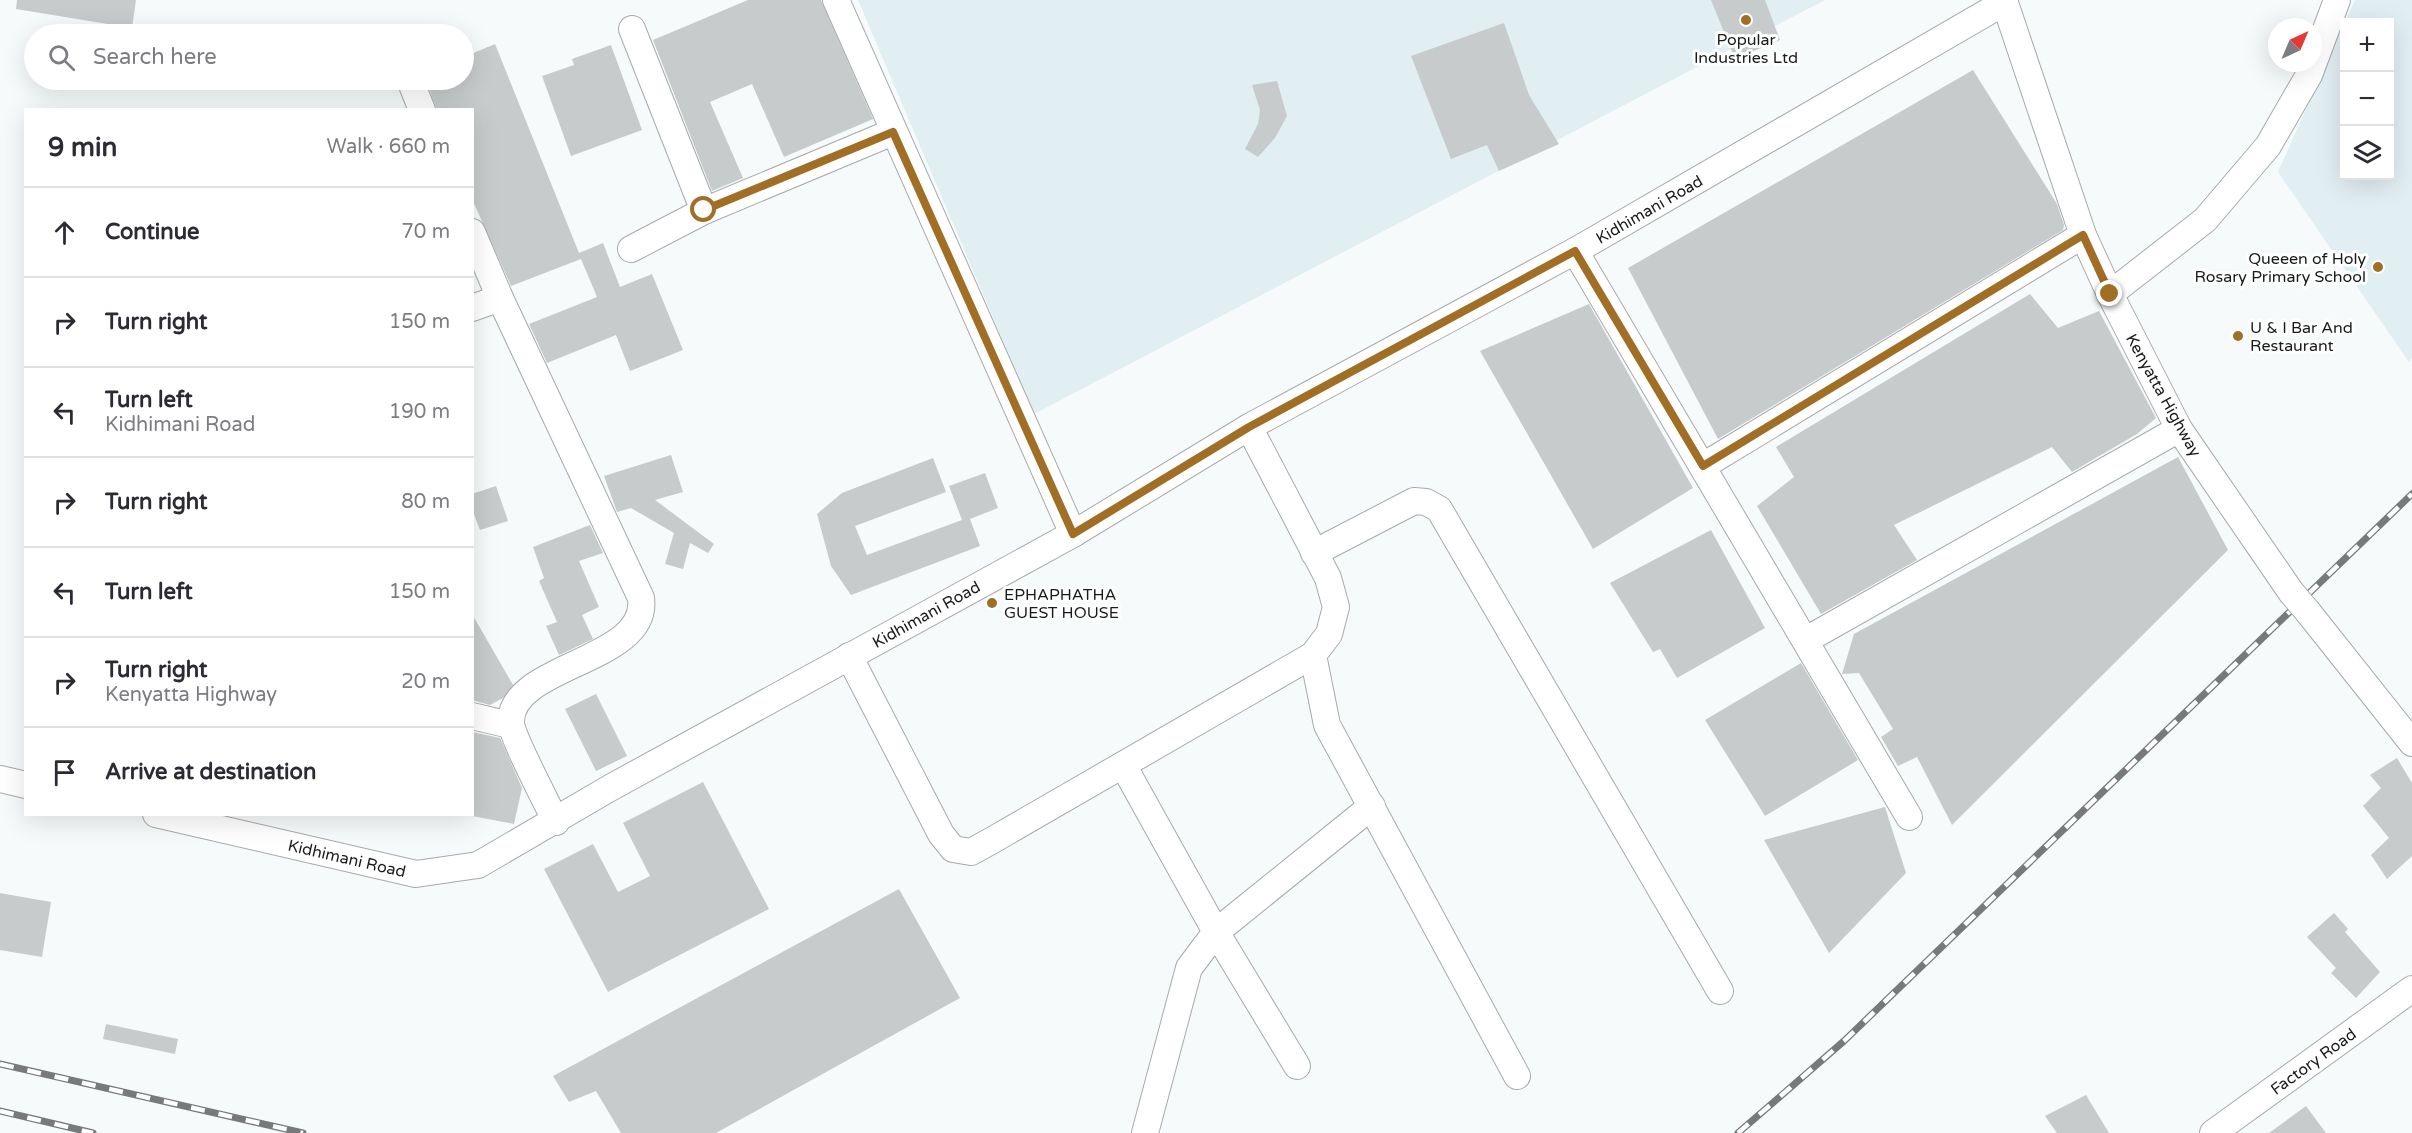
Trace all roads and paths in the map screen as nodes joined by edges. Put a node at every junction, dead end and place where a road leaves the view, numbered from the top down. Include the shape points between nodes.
1 (836, 0) edge
2 (2337, 0) edge
3 (2005, 1) edge
4 (632, 29) dead end
5 (414, 90) edge
6 (421, 108) edge
7 (893, 132) junction
8 (704, 210) junction
9 (2083, 235) junction
10 (474, 237) edge
11 (631, 249) dead end
12 (1575, 251) junction
13 (2110, 294) junction
14 (500, 298) junction
15 (474, 307) edge
16 (1249, 427) junction
17 (2179, 429) junction
18 (1703, 466) junction
19 (1073, 534) junction
20 (1314, 553) junction
21 (1806, 640) junction
22 (1313, 655) junction
23 (849, 656) junction
24 (474, 716) edge
25 (510, 725) junction
26 (2412, 743) edge
27 (1123, 765) junction
28 (0, 779) edge
29 (24, 785) edge
30 (1372, 806) junction
31 (165, 816) edge
32 (1909, 818) dead end
33 (556, 822) junction
34 (1216, 932) junction
35 (2412, 989) edge
36 (1720, 991) dead end
37 (1297, 1066) dead end
38 (1517, 1076) dead end
39 (1145, 1133) edge
40 (2213, 1133) edge

1 - 7 street
2 - 13 street via 2309,75 2268,146 2205,220
3 - 9 street, Kenyatta Highway
3 - 12 street, Kidhimani Road
4 - 8 street
5 - 6 street
7 - 8 street
7 - 19 street
8 - 11 street
9 - 13 street, Kenyatta Highway
9 - 18 street
10 - 14 street
12 - 16 street, Kidhimani Road
12 - 18 street
13 - 17 street, Kenyatta Highway
14 - 15 street
14 - 25 street via 642,606 627,633 610,647 526,689 512,707
16 - 19 street, Kidhimani Road
16 - 20 street
17 - 21 street
17 - 26 street, Kenyatta Highway, bridge via 2291,592
18 - 21 street
19 - 23 street, Kidhimani Road
20 - 22 street via 1328,579 1336,608 1329,634
20 - 36 street via 1414,501 1439,509
21 - 32 street
22 - 27 street
22 - 30 street via 1327,725
23 - 27 street via 941,834 953,849 971,852
23 - 33 street, Kidhimani Road
24 - 25 street
25 - 33 street
27 - 34 street
28 - 29 street
30 - 34 street
30 - 38 street
31 - 33 street, Kidhimani Road via 416,874 478,866
34 - 37 street
34 - 39 street via 1189,968
35 - 40 street, Factory Road

